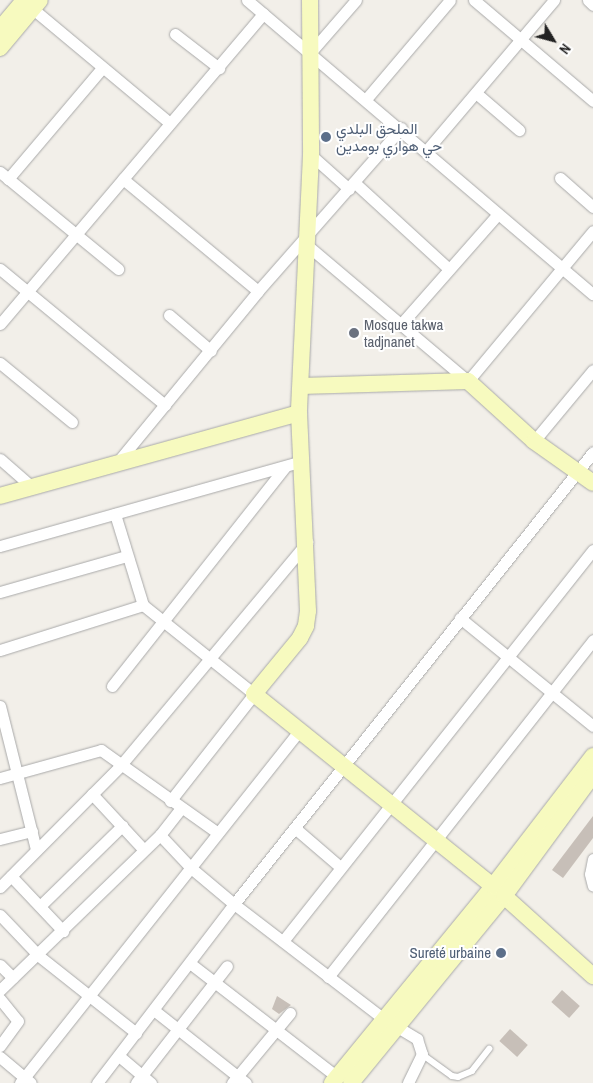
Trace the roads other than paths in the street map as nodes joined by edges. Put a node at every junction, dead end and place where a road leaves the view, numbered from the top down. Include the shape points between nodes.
1 (247, 0) edge
2 (310, 0) edge
3 (356, 0) edge
4 (450, 0) edge
5 (474, 0) edge
6 (554, 0) edge
7 (588, 0) edge
8 (32, 3) edge
9 (593, 5) edge
10 (263, 14) junction
11 (0, 29) edge
12 (175, 34) dead end
13 (521, 38) junction
14 (0, 48) edge
15 (310, 54) junction
16 (102, 68) junction
17 (219, 68) junction
18 (476, 93) junction
19 (366, 98) junction
20 (593, 101) edge
21 (170, 123) junction
22 (401, 128) junction
23 (519, 130) dead end
24 (426, 151) junction
25 (311, 154) junction
26 (4, 175) edge
27 (560, 178) dead end
28 (123, 179) junction
29 (352, 186) junction
30 (593, 206) edge
31 (498, 214) junction
32 (593, 231) edge
33 (75, 235) junction
34 (308, 242) junction
35 (563, 266) junction
36 (0, 269) edge
37 (118, 269) dead end
38 (449, 269) junction
39 (258, 291) junction
40 (28, 292) junction
41 (593, 294) edge
42 (169, 315) dead end
43 (402, 323) junction
44 (0, 324) edge
45 (211, 351) junction
46 (0, 364) edge
47 (593, 370) edge
48 (468, 381) junction
49 (301, 386) junction
50 (165, 405) junction
51 (299, 413) junction
52 (72, 422) dead end
53 (534, 441) junction
54 (593, 452) edge
55 (0, 459) edge
56 (299, 462) junction
57 (113, 467) junction
58 (284, 468) junction
59 (578, 471) junction
60 (593, 483) edge
61 (32, 487) junction
62 (0, 496) edge
63 (115, 514) junction
64 (306, 542) junction
65 (0, 546) edge
66 (593, 550) edge
67 (126, 556) junction
68 (0, 592) edge
69 (143, 605) junction
70 (460, 618) junction
71 (162, 623) junction
72 (593, 640) edge
73 (0, 650) edge
74 (507, 656) junction
75 (210, 660) junction
76 (112, 686) dead end
77 (552, 692) junction
78 (254, 694) junction
79 (0, 706) edge
80 (2, 718) edge
81 (593, 726) edge
82 (299, 731) junction
83 (593, 756) edge
84 (120, 766) junction
85 (344, 766) junction
86 (17, 773) junction
87 (593, 775) edge
88 (0, 778) edge
89 (92, 794) junction
90 (170, 801) junction
91 (390, 803) junction
92 (180, 809) junction
93 (122, 826) junction
94 (296, 829) junction
95 (32, 831) junction
96 (218, 833) junction
97 (160, 834) junction
98 (0, 839) edge
99 (436, 840) junction
100 (36, 849) junction
101 (144, 850) junction
102 (593, 859) edge
103 (340, 866) junction
104 (191, 868) junction
105 (11, 876) junction
106 (593, 886) edge
107 (0, 887) edge
108 (498, 891) junction
109 (234, 904) junction
110 (40, 906) junction
111 (0, 915) edge
112 (63, 932) junction
113 (282, 941) junction
114 (39, 956) junction
115 (191, 964) junction
116 (0, 965) edge
117 (227, 966) dead end
118 (593, 976) edge
119 (328, 977) junction
120 (13, 978) junction
121 (214, 983) junction
122 (0, 990) edge
123 (88, 995) junction
124 (0, 1000) edge
125 (155, 1011) junction
126 (290, 1012) dead end
127 (391, 1022) junction
128 (177, 1029) junction
129 (274, 1030) junction
130 (136, 1033) junction
131 (0, 1046) edge
132 (489, 1049) dead end
133 (422, 1054) junction
134 (0, 1056) edge
135 (119, 1056) junction
136 (25, 1081) edge
137 (143, 1081) edge
138 (239, 1081) edge
139 (340, 1081) edge
140 (97, 1083) edge
141 (408, 1083) edge

1 - 10 street
2 - 15 street
3 - 15 street
4 - 19 street
5 - 13 street
6 - 13 street
7 - 9 street
8 - 11 street
8 - 14 street
8 - 16 street
10 - 15 street
10 - 17 street
12 - 17 street
13 - 18 street
13 - 20 street
15 - 19 street
15 - 25 street
16 - 21 street
16 - 26 street
17 - 21 street
18 - 23 street
18 - 24 street
19 - 22 street
21 - 28 street
22 - 24 street
22 - 29 street
24 - 31 street
25 - 29 street
25 - 34 street
26 - 33 street
27 - 30 street
28 - 33 street
28 - 39 street
29 - 34 street
29 - 38 street
31 - 35 street
31 - 38 street
32 - 35 street
33 - 37 street
33 - 40 street
34 - 39 street
34 - 43 street
34 - 49 street
35 - 41 street
35 - 48 street
36 - 40 street
38 - 43 street
39 - 45 street
40 - 44 street
40 - 50 street
42 - 45 street
43 - 48 street
45 - 50 street
46 - 52 street
47 - 53 street
48 - 49 street
48 - 53 street
49 - 51 street
50 - 57 street
51 - 56 street
51 - 57 street
53 - 59 street
54 - 59 street
55 - 61 street
56 - 58 street
56 - 64 street
57 - 61 street
58 - 63 street
58 - 71 street
59 - 60 street
59 - 70 street
61 - 62 street
63 - 65 street
63 - 67 street
64 - 75 street
64 - 78 street via 306,626
66 - 74 street
67 - 68 street
67 - 69 street
69 - 71 street
69 - 73 street
70 - 74 street
70 - 85 street
71 - 75 street
71 - 76 street
72 - 77 street
74 - 77 street
74 - 91 street
75 - 78 street
75 - 84 street
77 - 81 street
77 - 99 street
78 - 82 street
78 - 90 street
79 - 80 street
80 - 86 street
82 - 85 street
82 - 96 street
83 - 108 street
84 - 86 street via 108,752 90,750
84 - 89 street
84 - 90 street
85 - 91 street
85 - 94 street
86 - 88 street
86 - 95 street
87 - 108 street
89 - 93 street
89 - 100 street
90 - 92 street
91 - 99 street
91 - 103 street
92 - 96 street
92 - 97 street
93 - 101 street
93 - 110 street
94 - 103 street
94 - 109 street
95 - 98 street
95 - 100 street
96 - 104 street
97 - 101 street
97 - 104 street
99 - 108 street
99 - 119 street
100 - 105 street
101 - 112 street
102 - 106 street via 590,874
103 - 113 street
104 - 109 street
104 - 123 street
105 - 107 street
105 - 110 street
108 - 118 street
108 - 127 street
109 - 113 street
109 - 115 street
110 - 112 street
111 - 114 street
112 - 114 street
113 - 119 street
114 - 120 street
114 - 123 street
115 - 121 street
115 - 125 street
116 - 120 street
117 - 121 street
119 - 127 street
120 - 122 street
121 - 128 street
121 - 129 street
123 - 130 street
123 - 136 street
124 - 131 street via 18,1021
125 - 128 street
125 - 130 street
126 - 129 street
127 - 133 street via 417,1039
127 - 139 street
128 - 137 street
128 - 138 street
129 - 138 street
129 - 139 street
130 - 135 street
132 - 133 lane via 472,1071 458,1076 452,1076
133 - 141 street
134 - 136 street
135 - 137 street
135 - 140 street

